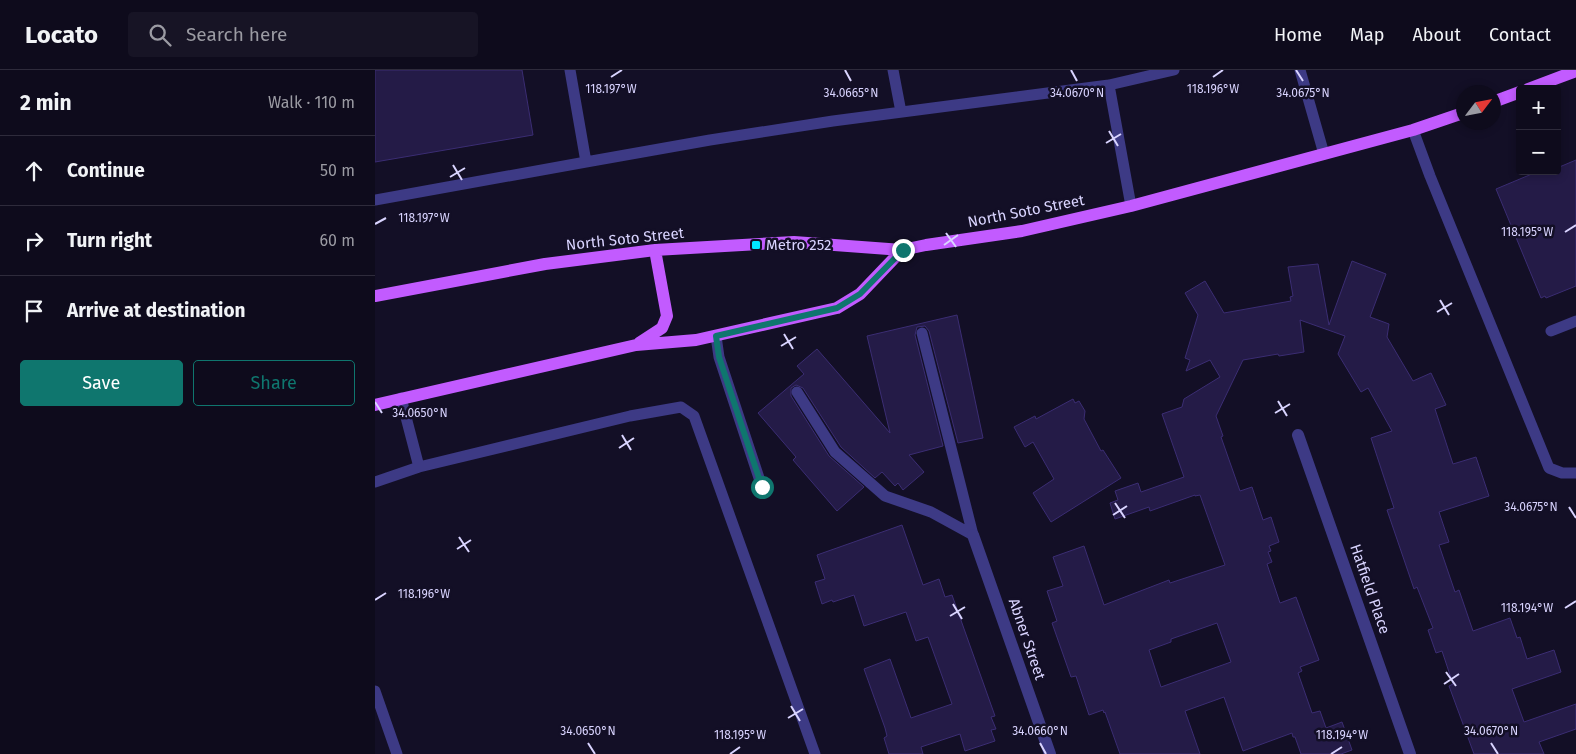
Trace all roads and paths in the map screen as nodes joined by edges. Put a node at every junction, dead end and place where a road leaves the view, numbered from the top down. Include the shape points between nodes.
1 (570, 70) edge
2 (893, 70) edge
3 (1174, 70) edge
4 (1300, 70) edge
5 (1576, 71) edge
6 (1109, 84) junction
7 (1539, 85) edge
8 (1516, 93) edge
9 (1501, 99) edge
10 (901, 112) junction
11 (1456, 115) edge
12 (1413, 130) junction
13 (1324, 154) junction
14 (586, 162) junction
15 (375, 200) edge
16 (1131, 206) junction
17 (655, 250) junction
18 (903, 250) junction
19 (375, 296) edge
20 (1576, 320) edge
21 (1551, 331) dead end
22 (922, 333) dead end
23 (716, 336) junction
24 (636, 345) junction
25 (797, 392) dead end
26 (401, 398) junction
27 (375, 405) edge
28 (1299, 436) dead end
29 (419, 467) junction
30 (1576, 474) edge
31 (375, 482) edge
32 (762, 487) dead end
33 (973, 535) junction
34 (375, 691) edge
35 (397, 754) edge
36 (815, 754) edge
37 (1050, 754) edge
38 (1410, 754) edge

1 - 14 lane
2 - 10 lane
3 - 6 lane
4 - 13 lane
5 - 7 main road
6 - 10 lane
6 - 16 lane
8 - 9 main road
10 - 14 lane
11 - 12 main road, North Soto Street
12 - 13 main road, North Soto Street
12 - 30 lane via 1549,468 1562,474
13 - 16 main road, North Soto Street
14 - 15 lane
16 - 18 main road, North Soto Street via 1022,231
17 - 18 main road, North Soto Street via 794,242
17 - 19 main road, North Soto Street via 545,264
17 - 24 main road via 667,316 662,328
18 - 23 main road via 860,294 837,308
20 - 21 lane
22 - 33 lane
23 - 24 main road
23 - 32 lane via 719,357
24 - 26 main road
25 - 33 lane via 835,452 885,496 931,512
26 - 27 main road
26 - 29 lane
28 - 38 street, Hatfield Place
29 - 31 lane
29 - 36 lane via 630,416 681,407 694,416
33 - 37 street, Abner Street
34 - 35 lane

